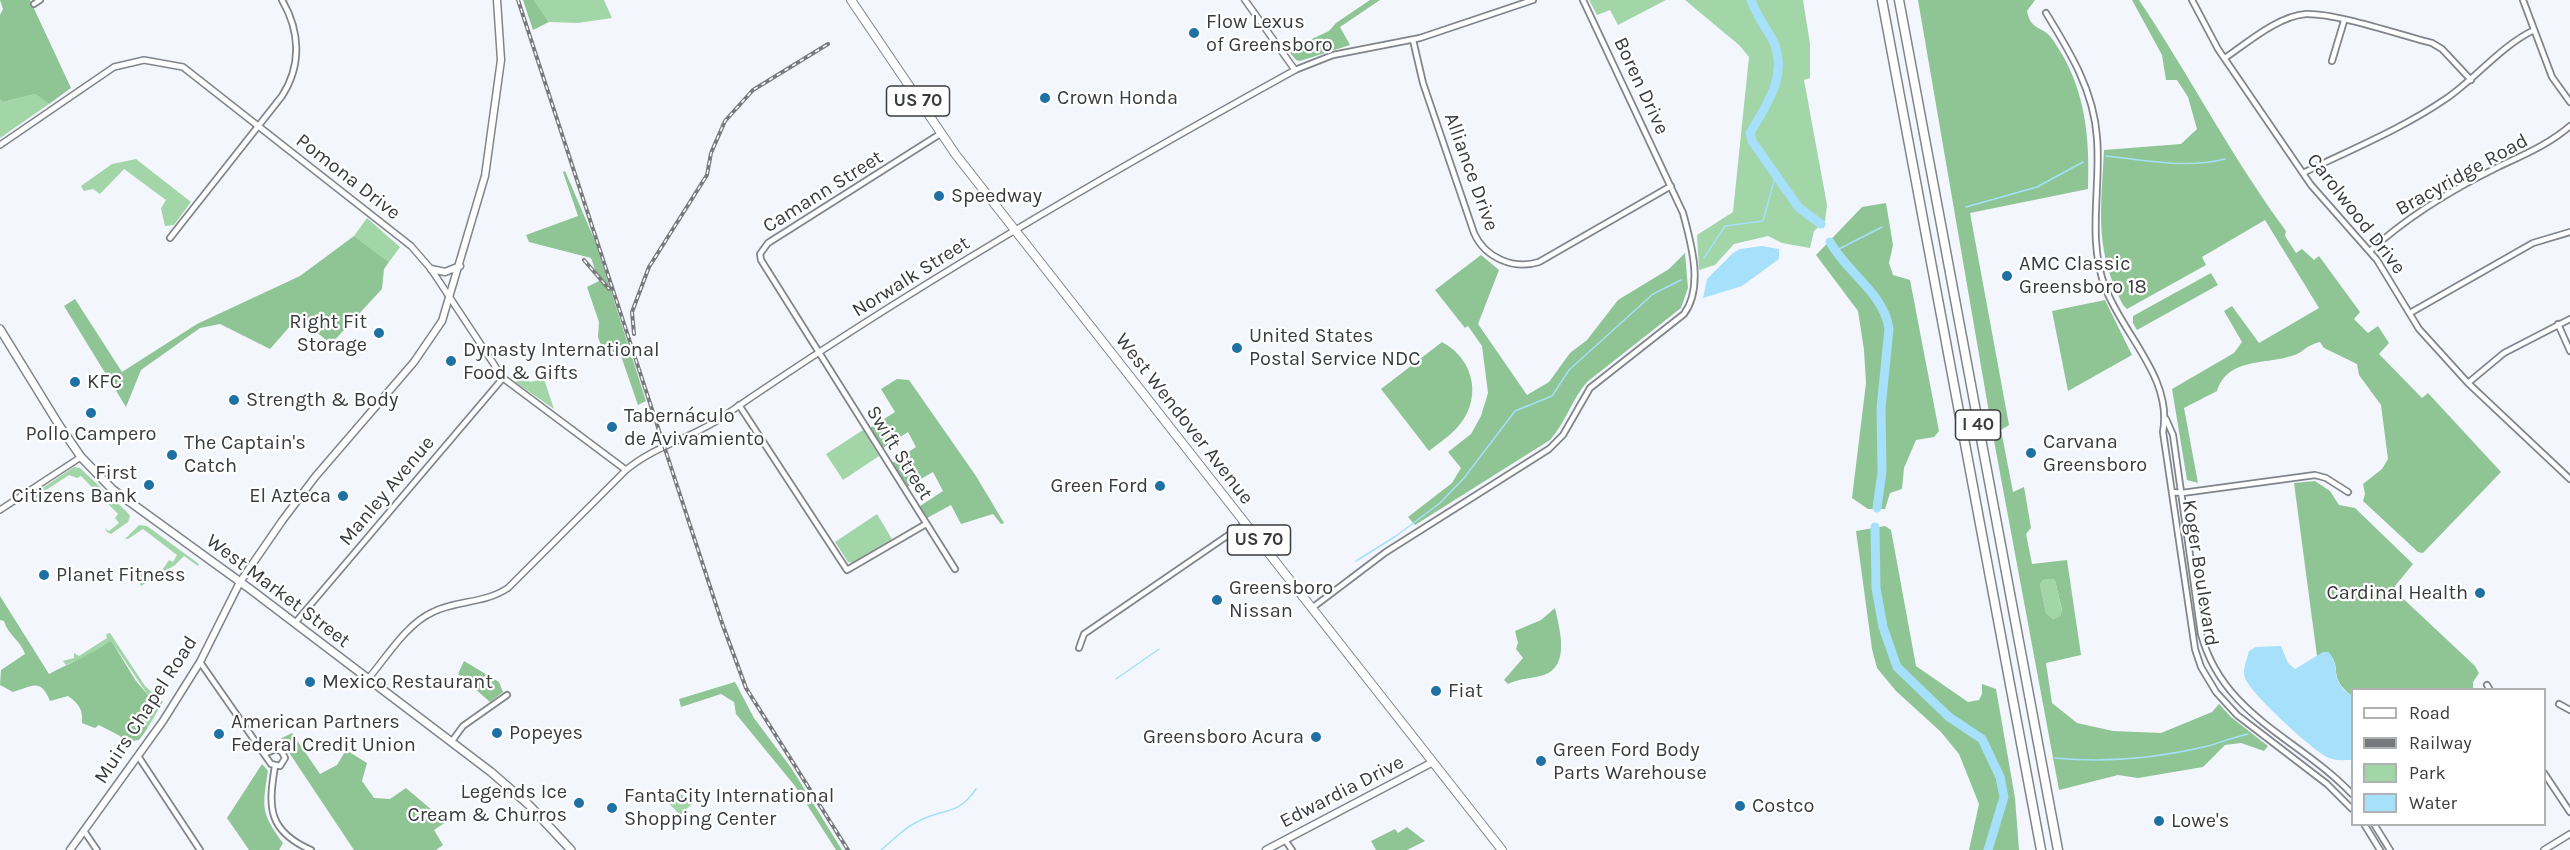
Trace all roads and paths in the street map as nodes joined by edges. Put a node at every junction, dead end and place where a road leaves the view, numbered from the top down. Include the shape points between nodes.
1 (40, 0) edge
2 (282, 0) edge
3 (497, 0) edge
4 (851, 0) edge
5 (1245, 0) edge
6 (1533, 0) edge
7 (1583, 0) edge
8 (1882, 0) edge
9 (1899, 0) edge
10 (2192, 0) edge
11 (2523, 0) edge
12 (34, 4) dead end
13 (2046, 13) dead end
14 (2344, 21) junction
15 (2534, 30) junction
16 (1413, 40) junction
17 (2225, 58) junction
18 (2332, 61) dead end
19 (1295, 70) junction
20 (2471, 80) junction
21 (2570, 102) edge
22 (258, 125) junction
23 (2570, 126) edge
24 (940, 134) junction
25 (0, 145) edge
26 (2303, 173) junction
27 (1671, 186) junction
28 (1015, 231) junction
29 (2570, 232) edge
30 (170, 238) dead end
31 (2370, 251) junction
32 (460, 266) junction
33 (431, 269) junction
34 (451, 299) junction
35 (2410, 313) junction
36 (2570, 319) edge
37 (2558, 324) junction
38 (0, 329) edge
39 (2570, 351) edge
40 (818, 353) junction
41 (503, 378) junction
42 (2468, 382) junction
43 (739, 405) junction
44 (2166, 419) junction
45 (81, 457) junction
46 (626, 470) junction
47 (2570, 479) edge
48 (2172, 492) junction
49 (2348, 492) dead end
50 (2182, 493) junction
51 (0, 510) edge
52 (1246, 523) junction
53 (926, 524) junction
54 (954, 569) dead end
55 (240, 582) junction
56 (1312, 608) junction
57 (295, 623) junction
58 (1079, 648) dead end
59 (200, 662) junction
60 (368, 679) junction
61 (507, 695) dead end
62 (2559, 704) dead end
63 (2570, 710) edge
64 (452, 741) junction
65 (264, 754) junction
66 (138, 756) junction
67 (1433, 762) junction
68 (275, 766) junction
69 (2546, 776) edge
70 (2351, 793) edge
71 (2351, 808) edge
72 (2570, 813) edge
73 (2365, 826) edge
74 (2375, 826) edge
75 (84, 831) junction
76 (2570, 834) edge
77 (1285, 840) junction
78 (70, 850) edge
79 (97, 850) edge
80 (200, 850) edge
81 (311, 850) edge
82 (571, 850) edge
83 (1266, 850) edge
84 (1292, 850) edge
85 (1502, 850) edge
86 (2041, 850) edge
87 (2058, 850) edge
88 (2379, 850) edge
89 (2390, 850) edge
90 (2544, 850) edge

1 - 12 street
2 - 22 street via 296,33 296,62 285,90
3 - 32 main road, Muirs Chapel Road via 501,60 494,121 481,192
4 - 24 highway, West Wendover Avenue / US 70
5 - 19 street
6 - 16 street, Norwalk Street
7 - 27 street, Boren Drive
8 - 86 highway, I 40
9 - 87 highway, I 40
10 - 17 street, Carolwood Drive
11 - 15 street
13 - 44 street, Koger Boulevard via 2076,65 2092,108 2097,140 2096,253 2103,281 2162,392
14 - 17 street via 2305,14 2292,18
14 - 18 street
14 - 20 street via 2432,43
15 - 20 street via 2511,43
15 - 21 street via 2552,77
16 - 19 street, Norwalk Street via 1333,55
16 - 27 street, Alliance Drive via 1423,83 1474,233 1482,247 1504,262 1539,262
17 - 26 street, Carolwood Drive
19 - 28 street, Norwalk Street
20 - 26 street via 2385,135
22 - 25 street, Pomona Drive via 183,67 144,60 108,70
22 - 30 street
22 - 33 street, Pomona Drive via 405,241
23 - 31 street, Bracyridge Road via 2550,143 2477,178 2406,222
24 - 28 highway, West Wendover Avenue / US 70
24 - 40 street, Camann Street via 761,250 761,260
26 - 31 street, Carolwood Drive via 2321,199
27 - 56 street, Boren Drive via 1683,213 1691,249 1693,297 1684,314 1590,388 1563,435 1549,449 1386,552
28 - 40 street, Norwalk Street
28 - 52 highway, West Wendover Avenue / US 70
29 - 35 street via 2533,243
31 - 35 street, Carolwood Drive
32 - 33 main road via 445,272
32 - 34 main road, Muirs Chapel Road
33 - 34 street, Pomona Drive
34 - 41 street, Pomona Drive
34 - 55 main road, Muirs Chapel Road via 435,334 308,486
35 - 42 street, Carolwood Drive via 2435,349
36 - 37 street
37 - 39 street
37 - 42 street via 2504,353
38 - 45 main road, West Market Street
40 - 43 street, Norwalk Street
40 - 53 street, Swift Street
41 - 46 street, Pomona Drive
41 - 57 street, Manley Avenue
42 - 47 street, Carolwood Drive
43 - 46 street, Norwalk Street via 698,432 665,444
43 - 53 street via 847,570
44 - 48 street, Koger Boulevard via 2163,432
44 - 50 street, Koger Boulevard via 2173,435
45 - 51 street
45 - 55 main road, West Market Street via 112,489
46 - 60 street, Norwalk Street via 508,588 488,599 428,614
48 - 50 street
48 - 71 street, Koger Boulevard via 2194,649 2207,679 2237,715 2327,784
49 - 50 street via 2315,475
50 - 70 street, Koger Boulevard via 2200,634 2217,673 2240,704
52 - 56 highway, West Wendover Avenue / US 70
52 - 58 street via 1084,634
53 - 54 street, Swift Street
55 - 57 main road, West Market Street
55 - 59 main road, Muirs Chapel Road
56 - 67 highway, West Wendover Avenue / US 70
57 - 60 main road, West Market Street
59 - 65 street
59 - 66 main road, Muirs Chapel Road
60 - 64 main road, West Market Street
61 - 64 street via 463,726
62 - 63 street
64 - 82 main road, West Market Street via 529,805
65 - 68 street
65 - 68 street via 273,749 282,752 284,761
66 - 75 main road, Muirs Chapel Road
66 - 80 street
67 - 77 main road, Edwardia Drive
67 - 85 highway, West Wendover Avenue / US 70
68 - 81 street via 270,796 274,817 287,837
69 - 72 street
73 - 88 street
74 - 89 street
75 - 78 main road, Muirs Chapel Road
75 - 79 street
76 - 90 street
77 - 83 main road, Edwardia Drive
77 - 84 street

